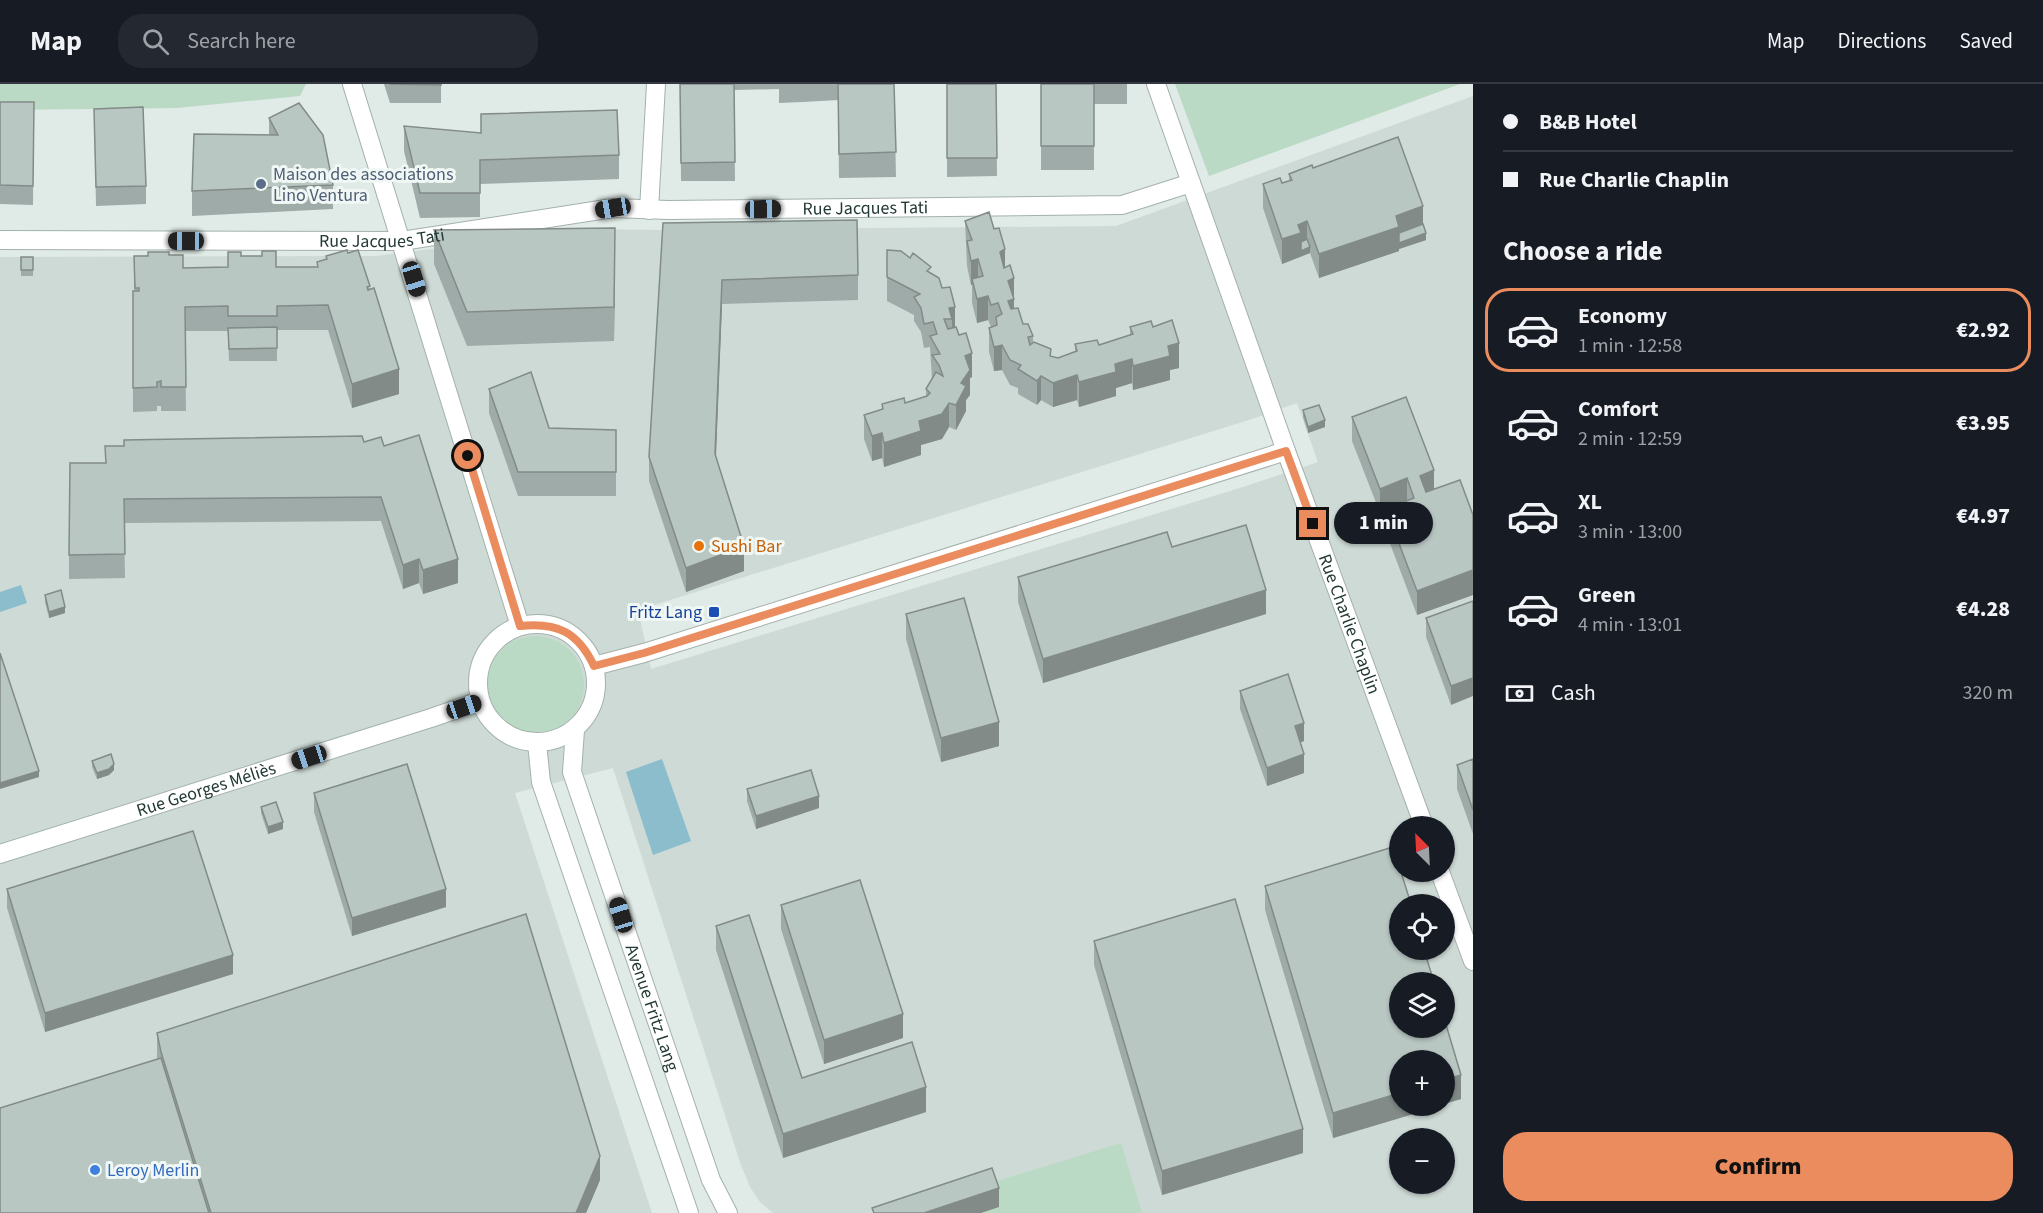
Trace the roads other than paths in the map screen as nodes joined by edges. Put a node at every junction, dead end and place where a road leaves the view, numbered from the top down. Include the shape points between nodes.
1 (352, 84) edge
2 (656, 84) edge
3 (1156, 84) edge
4 (1191, 183) junction
5 (649, 210) junction
6 (0, 240) edge
7 (402, 241) junction
8 (1286, 451) junction
9 (520, 626) junction
10 (594, 666) junction
11 (480, 701) junction
12 (575, 730) junction
13 (537, 743) junction
14 (1420, 816) edge
15 (0, 854) edge
16 (1444, 882) edge
17 (1473, 961) edge
18 (689, 1213) edge
19 (728, 1213) edge

1 - 7 street
2 - 5 street
3 - 4 street, Rue Charlie Chaplin
4 - 5 street, Rue Jacques Tati via 1122,205
4 - 8 street, Rue Charlie Chaplin
5 - 7 street, Rue Jacques Tati via 613,208
6 - 7 street, Rue Jacques Tati
7 - 9 street
8 - 10 street
8 - 14 street, Rue Charlie Chaplin
9 - 10 street via 557,627 586,649
9 - 11 street via 503,634 490,647 481,664
10 - 12 street via 594,701
11 - 13 street via 488,718 502,732
11 - 15 street, Rue Georges Méliès
12 - 13 street via 557,740
12 - 19 street, Avenue Fritz Lang via 572,772 711,1180
13 - 18 street, Avenue Fritz Lang via 542,782
16 - 17 street

